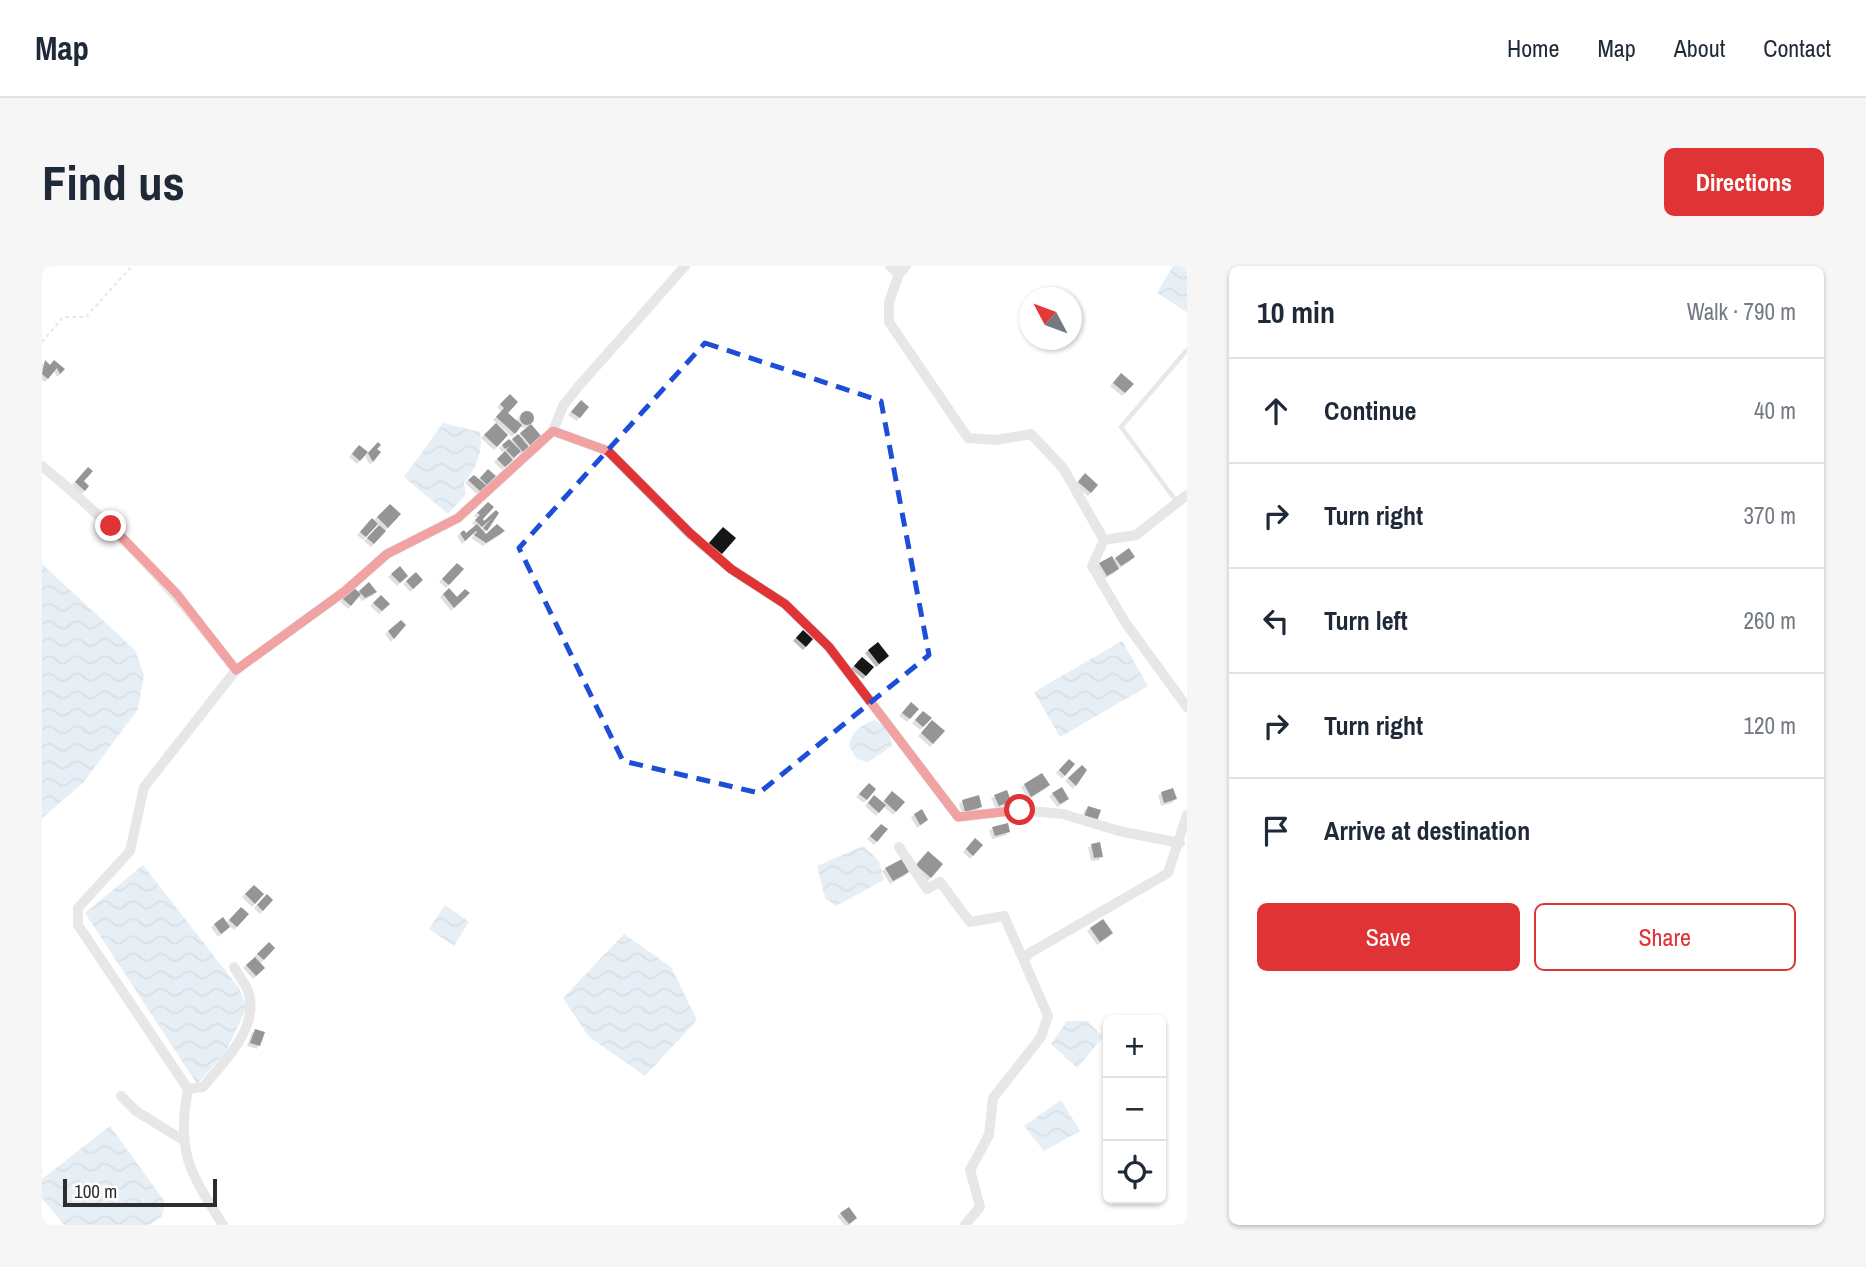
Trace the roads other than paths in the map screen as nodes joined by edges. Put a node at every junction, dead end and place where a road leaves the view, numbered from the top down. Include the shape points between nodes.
1 (685, 266) edge
2 (890, 266) edge
3 (903, 270) edge
4 (1187, 350) edge
5 (553, 431) junction
6 (42, 466) edge
7 (1187, 495) edge
8 (1178, 502) junction
9 (1104, 540) junction
10 (236, 670) junction
11 (1187, 707) edge
12 (1187, 815) edge
13 (1182, 846) edge
14 (899, 847) dead end
15 (1024, 961) junction
16 (234, 967) dead end
17 (188, 1089) junction
18 (121, 1096) dead end
19 (183, 1140) junction
20 (223, 1225) edge
21 (965, 1225) edge

1 - 5 street via 578,387
2 - 3 street
3 - 9 street via 889,302 889,322 968,438 1031,435 1063,468
4 - 8 lane via 1121,427
5 - 10 street via 458,518 387,554 345,591
5 - 13 street via 608,451 720,560 785,604 829,647 958,817 1020,810 1063,814
6 - 10 street via 111,526 177,594
7 - 8 street
8 - 9 street via 1136,534
9 - 11 street via 1092,566 1125,622
10 - 17 street via 144,788 130,851 78,908 78,925
12 - 13 street
13 - 15 street via 1168,873 1028,954
14 - 15 street via 927,889 940,883 970,922 1004,916
15 - 21 street via 1048,1016 1041,1037 993,1098 989,1135 970,1170 980,1207
16 - 17 street via 248,992 251,1015 233,1051 203,1087
17 - 19 street via 181,1124
18 - 19 street via 136,1111
19 - 20 street via 191,1174

